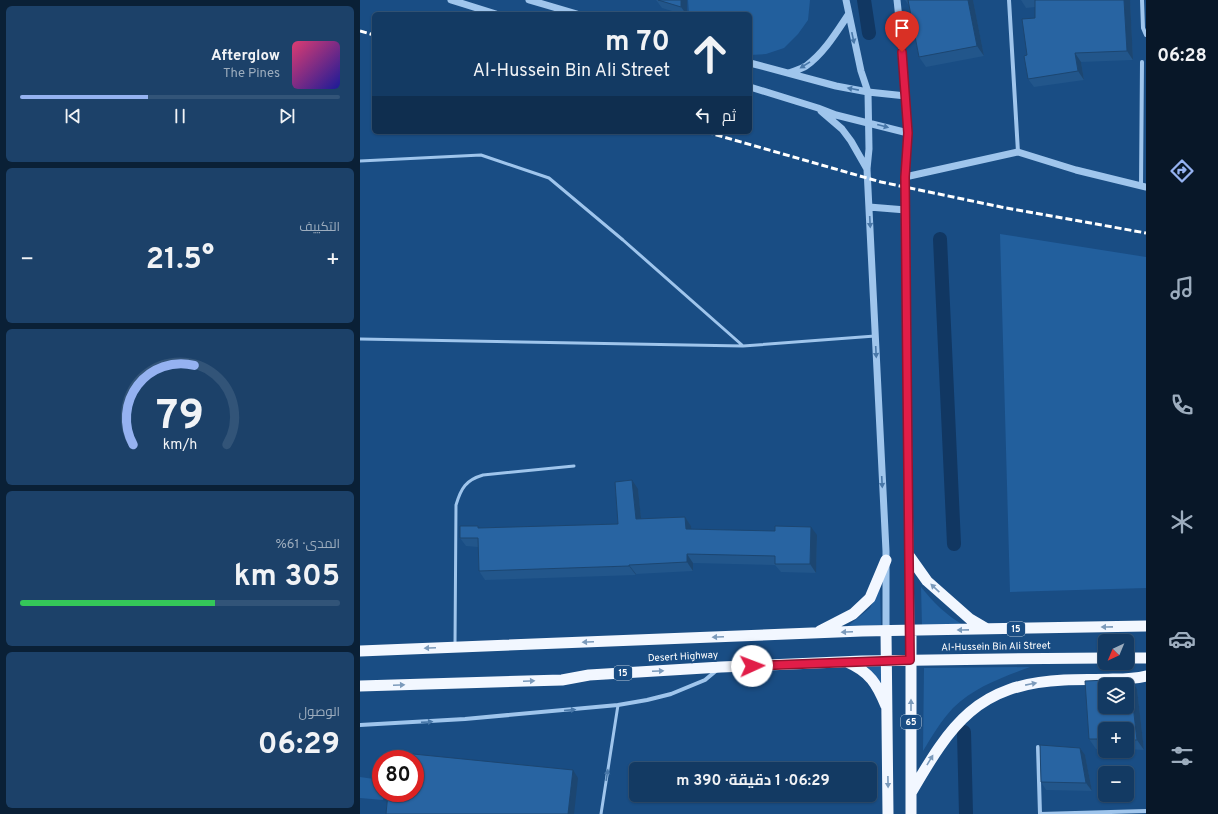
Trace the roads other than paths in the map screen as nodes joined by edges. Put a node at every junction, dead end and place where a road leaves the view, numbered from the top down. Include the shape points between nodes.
1 (451, 0) edge
2 (529, 0) edge
3 (846, 0) edge
4 (897, 0) edge
5 (1009, 0) edge
6 (1142, 0) edge
7 (490, 12) edge
8 (570, 12) edge
9 (848, 15) junction
10 (1146, 35) edge
11 (1142, 62) dead end
12 (752, 64) edge
13 (789, 73) junction
14 (752, 88) edge
15 (868, 92) junction
16 (906, 96) junction
17 (818, 108) junction
18 (868, 122) junction
19 (908, 133) junction
20 (1018, 152) junction
21 (360, 161) edge
22 (867, 169) junction
23 (905, 177) junction
24 (1143, 186) edge
25 (869, 207) junction
26 (906, 210) junction
27 (875, 336) junction
28 (360, 339) edge
29 (743, 346) junction
30 (574, 466) dead end
31 (910, 557) junction
32 (886, 560) junction
33 (1146, 626) edge
34 (988, 629) junction
35 (911, 630) junction
36 (886, 631) junction
37 (817, 633) junction
38 (455, 647) junction
39 (360, 651) edge
40 (1098, 658) edge
41 (1134, 658) edge
42 (1146, 658) edge
43 (910, 660) junction
44 (887, 661) junction
45 (847, 662) junction
46 (721, 667) junction
47 (1146, 676) edge
48 (360, 686) edge
49 (618, 705) junction
50 (888, 712) junction
51 (360, 725) edge
52 (1038, 747) dead end
53 (911, 793) junction
54 (1146, 811) edge
55 (601, 814) edge
56 (888, 814) edge
57 (911, 814) edge
58 (1040, 814) edge

1 - 7 street
2 - 8 street
3 - 9 street
4 - 16 street
5 - 20 street
6 - 10 street via 1143,28
9 -> 13 street via 814,59 805,67
9 -> 15 street
11 - 24 street
12 - 13 street
15 -> 13 street
14 - 17 street
15 - 16 street
15 - 18 street
16 - 19 street
17 - 18 street
17 - 22 street via 842,129
18 -> 19 street
18 - 22 street
19 - 23 street
20 - 23 street
20 - 24 street via 1076,170
21 - 29 lane via 480,156 549,178
22 - 25 street
23 - 26 street
25 - 26 street
25 -> 27 street
26 - 31 street
27 - 29 lane
27 -> 32 street
28 - 29 lane
30 - 38 lane via 483,475 474,477 464,485 456,505
34 -> 31 highway via 970,619 927,581
31 - 35 street
32 - 36 street
32 - 37 highway via 870,598 853,614
33 -> 34 highway, Al-Hussein Bin Ali Street / 15
34 -> 35 highway, Al-Hussein Bin Ali Street / 15
35 - 36 highway, Al-Hussein Bin Ali Street / 15
35 - 43 highway, 65
36 -> 37 highway, Desert Highway / 15
36 - 44 highway, 65
37 -> 38 highway, Desert Highway / 15
38 -> 39 highway, Desert Highway / 15
40 - 43 highway, Al-Hussein Bin Ali Street / 15
41 - 42 highway
43 - 44 highway, Al-Hussein Bin Ali Street / 15
53 -> 43 highway, 65
44 - 45 highway, Desert Highway / 15
44 - 50 highway, 65
45 - 46 highway, Desert Highway / 15
45 - 50 highway via 865,672 874,681
48 -> 46 highway, Desert Highway / 15 via 562,680 589,675
46 - 49 street via 705,680 671,694
53 -> 47 highway via 943,741 968,712 986,700 1006,691 1041,682
51 -> 49 street via 465,719
55 -> 49 lane
50 -> 56 highway, 65
52 - 58 street
53 - 57 highway, 65
54 - 58 street

